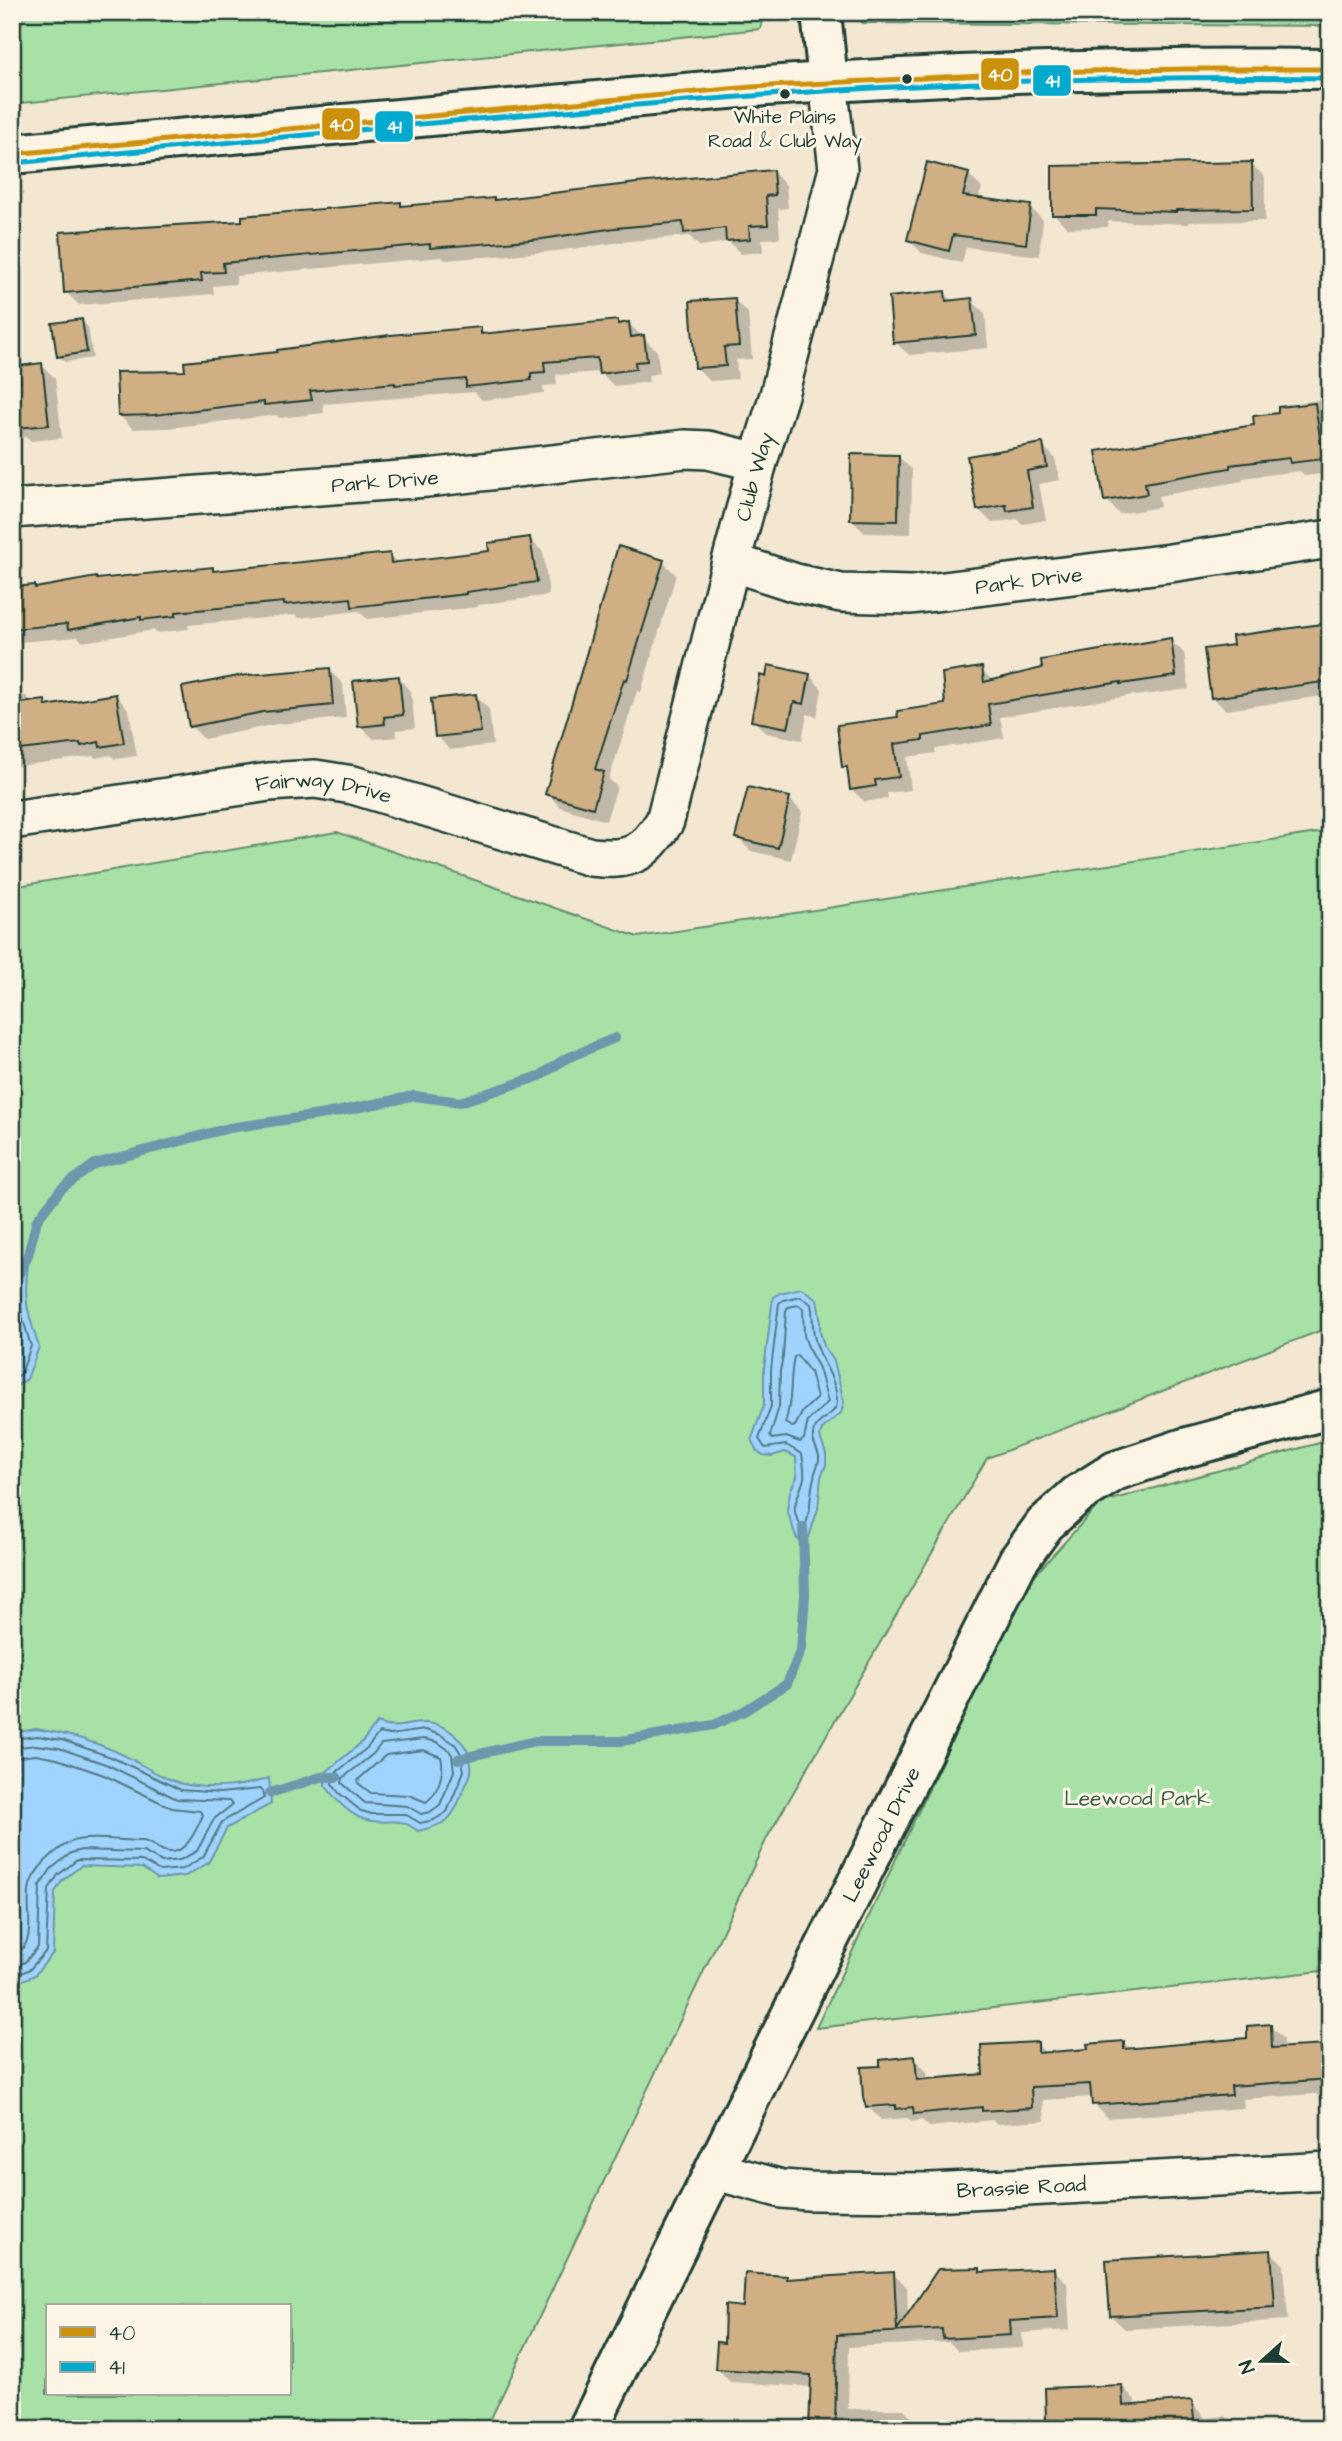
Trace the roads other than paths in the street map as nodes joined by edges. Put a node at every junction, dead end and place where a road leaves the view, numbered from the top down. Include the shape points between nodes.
1 (821, 12) edge
2 (1330, 69) edge
3 (828, 82) junction
4 (12, 154) edge
5 (758, 462) junction
6 (12, 509) edge
7 (1330, 539) edge
8 (731, 562) junction
9 (12, 820) edge
10 (628, 858) joint
11 (1330, 1409) edge
12 (716, 2171) junction
13 (1330, 2171) edge
14 (588, 2429) edge

1 - 3 main road
2 - 3 main road via 1101,69
3 - 4 main road
3 - 5 street, Club Way via 838,169
5 - 6 street, Park Drive via 685,449 427,478
5 - 8 street, Club Way
7 - 8 street, Park Drive via 911,595 841,593
8 - 10 street, Club Way via 665,821 655,836
9 - 10 street, Fairway Drive via 315,779 353,785 591,857
11 - 12 main road, Leewood Drive via 1115,1471 1077,1495 1045,1524 997,1599
12 - 13 street, Brassie Road via 782,2189 930,2192
12 - 14 main road, Leewood Drive

